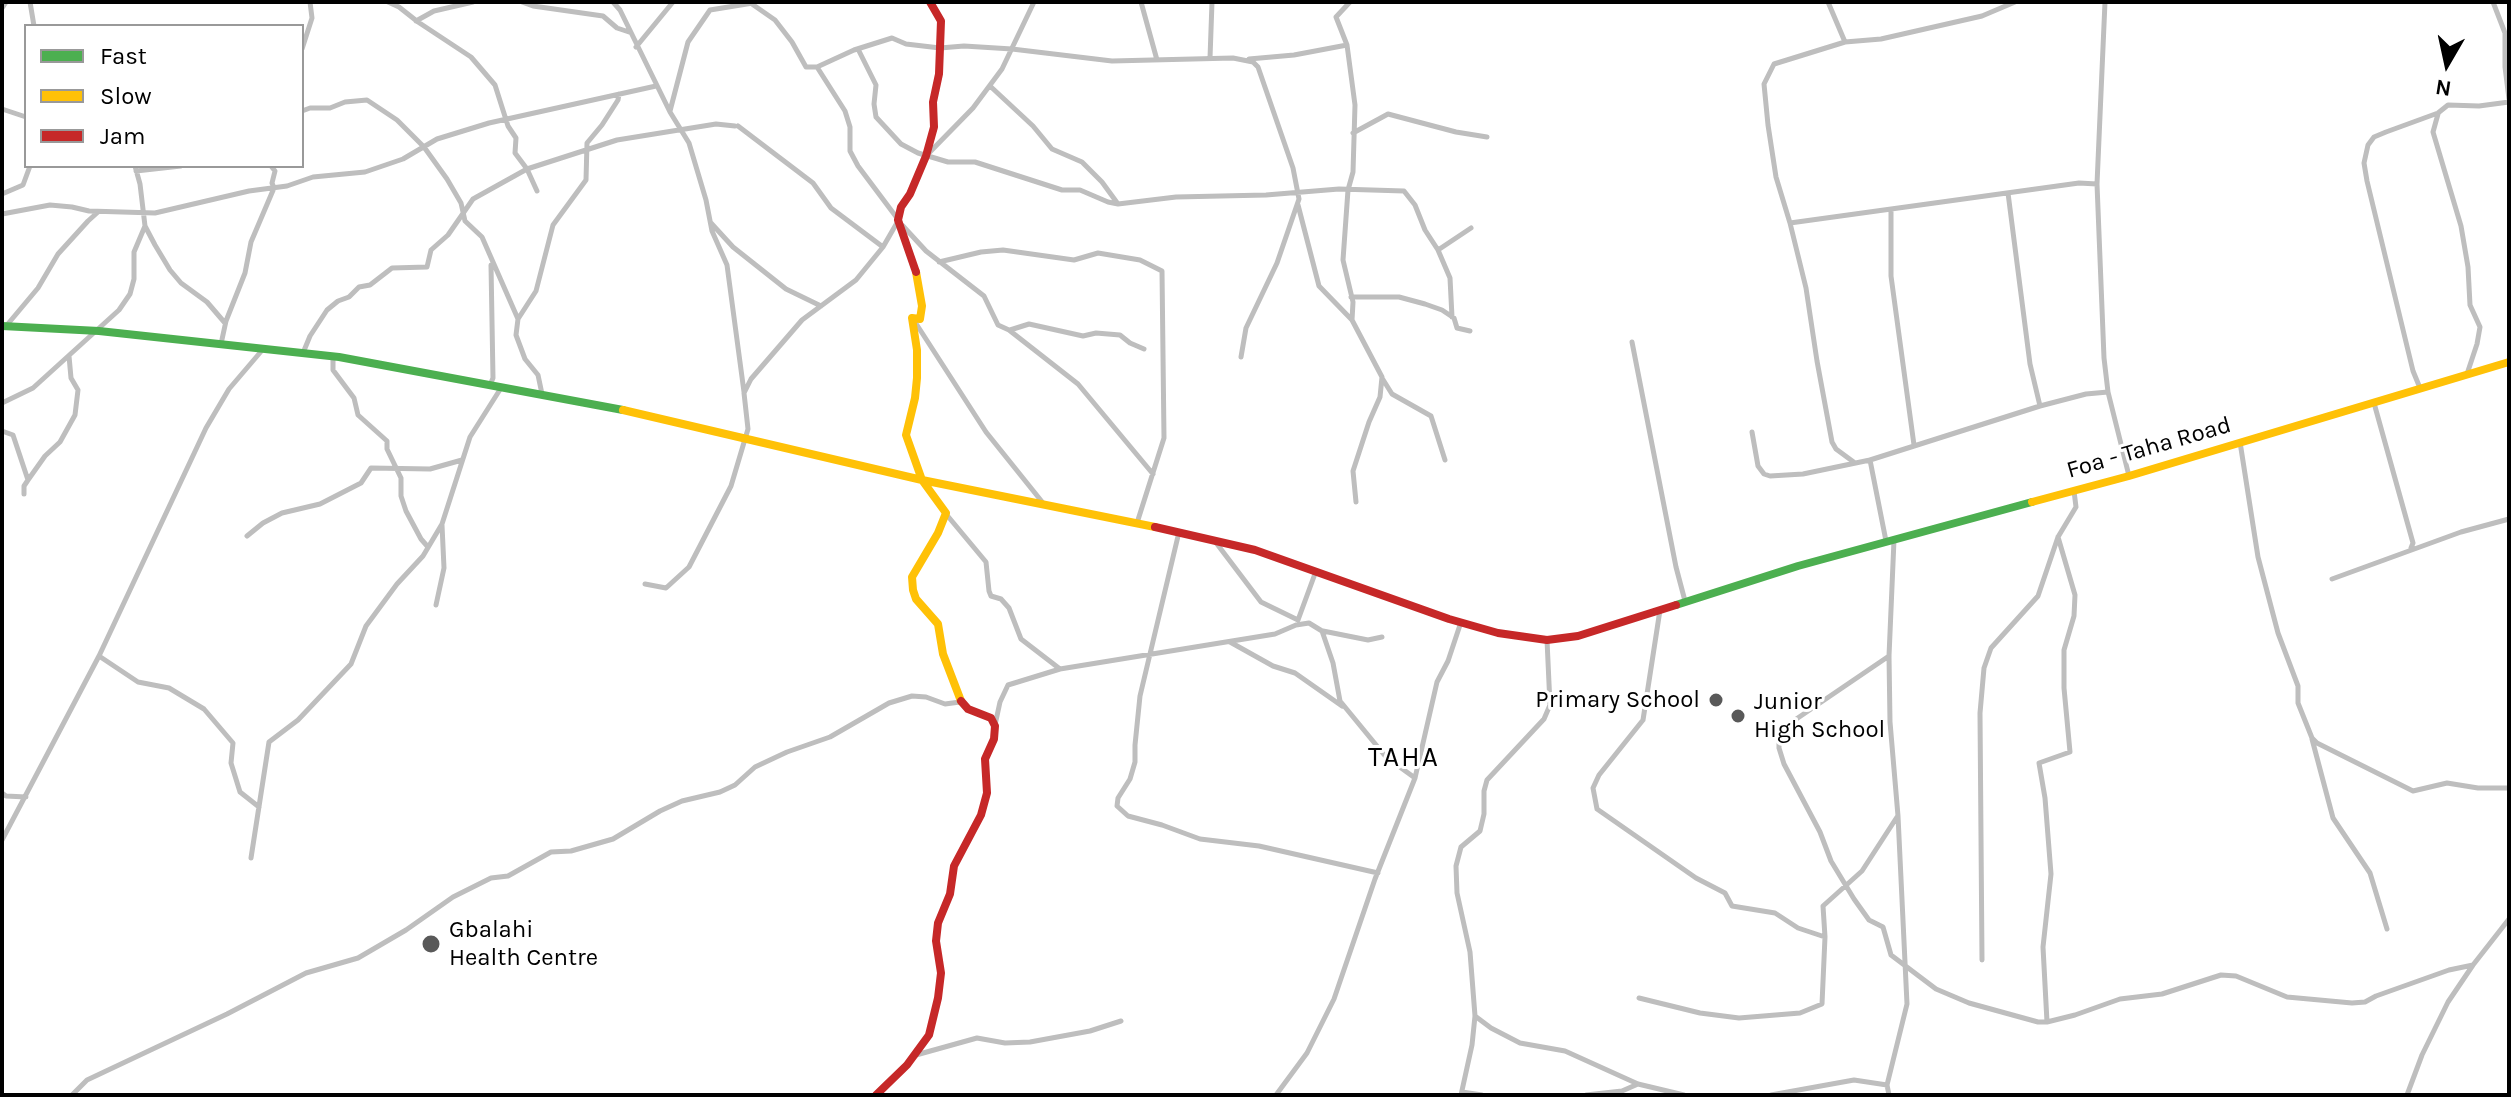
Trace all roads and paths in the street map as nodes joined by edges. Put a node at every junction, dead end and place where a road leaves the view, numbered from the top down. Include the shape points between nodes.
1 (6, 2) edge
2 (30, 2) edge
3 (310, 2) edge
4 (388, 2) edge
5 (473, 2) edge
6 (522, 2) edge
7 (613, 2) edge
8 (673, 2) edge
9 (930, 2) edge
10 (1034, 2) edge
11 (1141, 2) edge
12 (1212, 2) edge
13 (1350, 2) edge
14 (1828, 2) edge
15 (2015, 2) edge
16 (2105, 2) edge
17 (2493, 2) edge
18 (753, 3) edge
19 (2, 8) edge
20 (416, 21) junction
21 (34, 24) edge
22 (629, 32) junction
23 (1845, 42) junction
24 (304, 43) edge
25 (1347, 45) junction
26 (636, 47) junction
27 (940, 48) junction
28 (858, 49) junction
29 (1012, 49) junction
30 (1210, 58) junction
31 (1246, 59) junction
32 (1157, 60) junction
33 (817, 67) junction
34 (656, 86) junction
35 (990, 86) junction
36 (619, 94) junction
37 (2509, 100) edge
38 (2, 109) edge
39 (304, 110) edge
40 (670, 112) junction
41 (2438, 113) junction
42 (24, 116) edge
43 (507, 119) junction
44 (682, 132) junction
45 (1353, 133) junction
46 (1487, 137) dead end
47 (424, 147) junction
48 (586, 152) junction
49 (926, 156) junction
50 (29, 168) edge
51 (273, 168) edge
52 (135, 169) edge
53 (527, 169) junction
54 (2097, 184) junction
55 (274, 188) junction
56 (1348, 190) junction
57 (537, 191) dead end
58 (1299, 192) junction
59 (2008, 193) junction
60 (2, 194) edge
61 (1118, 204) junction
62 (1298, 205) junction
63 (1891, 209) junction
64 (99, 212) junction
65 (143, 212) junction
66 (2, 214) edge
67 (463, 215) junction
68 (898, 220) junction
69 (710, 222) junction
70 (1790, 223) junction
71 (145, 226) junction
72 (1471, 228) dead end
73 (883, 247) junction
74 (1438, 250) junction
75 (492, 260) junction
76 (938, 262) junction
77 (1351, 297) junction
78 (821, 306) junction
79 (1452, 317) junction
80 (912, 318) junction
81 (518, 319) junction
82 (1352, 320) junction
83 (225, 323) junction
84 (5, 326) edge
85 (1009, 330) junction
86 (99, 331) junction
87 (1470, 331) dead end
88 (1632, 342) dead end
89 (221, 344) junction
90 (264, 348) junction
91 (1144, 349) dead end
92 (303, 353) junction
93 (69, 355) junction
94 (333, 357) junction
95 (1241, 357) dead end
96 (2509, 362) edge
97 (2467, 374) junction
98 (1382, 377) junction
99 (490, 385) junction
100 (501, 387) junction
101 (2421, 389) junction
102 (2108, 392) junction
103 (744, 393) junction
104 (542, 395) junction
105 (2, 403) edge
106 (2374, 403) junction
107 (2040, 406) junction
108 (2, 431) edge
109 (1752, 432) dead end
110 (745, 437) junction
111 (2240, 442) junction
112 (1914, 445) junction
113 (463, 459) junction
114 (1445, 460) dead end
115 (1870, 460) junction
116 (1855, 463) junction
117 (398, 470) junction
118 (1153, 474) junction
119 (2129, 476) junction
120 (28, 480) junction
121 (922, 480) junction
122 (2074, 490) junction
123 (24, 494) dead end
124 (1356, 502) dead end
125 (1045, 505) junction
126 (946, 513) junction
127 (2509, 519) edge
128 (442, 524) junction
129 (1137, 524) junction
130 (1179, 532) junction
131 (247, 536) dead end
132 (2058, 537) junction
133 (1214, 539) junction
134 (1890, 540) junction
135 (428, 547) junction
136 (2411, 549) junction
137 (1316, 571) junction
138 (2332, 579) dead end
139 (645, 584) dead end
140 (1685, 602) junction
141 (436, 605) dead end
142 (1660, 610) junction
143 (1297, 622) junction
144 (1461, 622) junction
145 (1322, 631) junction
146 (1382, 637) dead end
147 (1547, 640) junction
148 (1229, 642) junction
149 (1148, 655) junction
150 (99, 656) junction
151 (1889, 656) junction
152 (1060, 669) junction
153 (961, 702) junction
154 (1344, 707) junction
155 (995, 726) junction
156 (2312, 738) junction
157 (1415, 778) junction
158 (2509, 788) edge
159 (2, 793) edge
160 (26, 797) junction
161 (259, 807) junction
162 (1898, 816) junction
163 (2, 840) edge
164 (251, 858) dead end
165 (1378, 873) junction
166 (1847, 886) junction
167 (2509, 919) edge
168 (2387, 929) dead end
169 (1825, 937) junction
170 (1982, 960) dead end
171 (2473, 965) junction
172 (1905, 966) junction
173 (1639, 998) dead end
174 (1475, 1016) junction
175 (1121, 1021) dead end
176 (2047, 1022) junction
177 (914, 1055) junction
178 (1638, 1084) junction
179 (1887, 1085) junction
180 (1462, 1094) edge
181 (72, 1095) edge
182 (876, 1095) edge
183 (1276, 1095) edge
184 (1482, 1095) edge
185 (1586, 1095) edge
186 (1684, 1095) edge
187 (1771, 1095) edge
188 (1889, 1095) edge
189 (2407, 1095) edge

1 - 19 street
2 - 21 street
3 - 24 street via 312,18
4 - 20 street
5 - 20 street
6 - 22 street via 603,16
7 - 22 street
8 - 26 street
9 - 27 street via 941,21
10 - 29 street
11 - 32 street
12 - 30 street
13 - 25 street via 1336,17
14 - 23 street
15 - 23 street via 1915,32
16 - 54 street
17 - 37 street via 2505,33
18 - 33 street via 775,20 806,67
18 - 40 street via 710,10 688,42
20 - 43 street via 471,57 495,85
22 - 26 street
23 - 70 street via 1774,64 1764,84 1776,177
25 - 31 street
25 - 45 street
26 - 34 street
27 - 28 street via 892,38
27 - 29 street
27 - 49 street via 934,127
28 - 33 street
28 - 49 street via 876,85 876,117 901,144
29 - 32 street
29 - 35 street
30 - 31 street
30 - 32 street
31 - 58 street via 1258,67
33 - 68 street via 845,111 850,151
34 - 36 street
34 - 40 street
35 - 49 street
35 - 61 street via 1052,149 1082,162
36 - 43 street
36 - 48 street
37 - 41 street via 2448,105
38 - 42 street
39 - 47 street via 367,100
40 - 44 street
41 - 97 street via 2433,132 2461,226 2470,305 2480,327
41 - 101 street via 2374,137 2364,163
43 - 47 street
43 - 53 street via 516,138 515,153
44 - 48 street via 617,140
44 - 69 street
44 - 73 street via 716,124 736,126 813,183 831,208
45 - 46 street via 1388,114
45 - 56 street
47 - 55 street via 365,172 313,177
47 - 67 street via 461,203
48 - 53 street
48 - 81 street via 586,180 553,225 536,291
49 - 61 street via 975,162
49 - 68 street
50 - 60 street via 23,185
51 - 55 street
52 - 65 street
53 - 57 street
53 - 67 street via 473,199
54 - 59 street
54 - 102 street
55 - 65 street
55 - 83 street
56 - 58 street
56 - 74 street via 1404,191
56 - 77 street via 1343,260
58 - 61 street
58 - 62 street
59 - 63 street
59 - 107 street
62 - 82 street via 1319,286
62 - 95 street via 1246,328
63 - 70 street
63 - 112 street via 1891,276
64 - 65 street
64 - 66 street via 50,205
64 - 84 street via 58,254 38,288
65 - 71 street
67 - 75 street via 482,237
67 - 92 street via 431,250 427,267 392,268 327,310
68 - 73 street
68 - 76 street
68 - 80 street via 918,276 922,306 920,319
69 - 78 street via 786,289
69 - 103 street via 727,265
70 - 116 street via 1832,442
71 - 83 street via 170,270
71 - 86 street via 134,252 130,294
72 - 74 street
73 - 78 street via 856,280
74 - 79 street via 1450,278
75 - 81 street
75 - 99 street
76 - 85 street via 984,296 998,325
76 - 118 street via 1003,250 1074,260 1098,253 1140,260 1162,271 1164,438
77 - 79 street via 1399,297
77 - 82 street
78 - 103 street via 775,350
79 - 87 street via 1457,328
80 - 121 street via 917,378 906,435
80 - 125 street via 986,432
81 - 104 street via 516,335 538,375
82 - 98 street
83 - 89 street
84 - 86 street, Foa - Taha Road
85 - 91 street via 1029,324 1077,336 1120,335
85 - 118 street via 1078,384
86 - 89 street, Foa - Taha Road
86 - 93 street
88 - 140 street
89 - 90 street, Foa - Taha Road
90 - 92 street, Foa - Taha Road
90 - 150 street via 229,389 206,428
92 - 94 street, Foa - Taha Road
93 - 105 street via 33,388
93 - 120 street via 78,390 75,415
94 - 99 street, Foa - Taha Road
94 - 117 street via 333,370 354,398 358,415 387,441
96 - 97 street, Foa - Taha Road
97 - 101 street, Foa - Taha Road
98 - 114 street via 1392,394 1431,416
98 - 124 street via 1353,471
99 - 100 street, Foa - Taha Road
100 - 104 street, Foa - Taha Road
100 - 113 street via 470,437
101 - 106 street, Foa - Taha Road
102 - 107 street
102 - 119 street
103 - 110 street
104 - 110 street, Foa - Taha Road
106 - 111 street, Foa - Taha Road
106 - 136 street
107 - 112 street
108 - 120 street via 13,435
109 - 116 street via 1758,466 1770,476
110 - 121 street, Foa - Taha Road
110 - 139 street via 731,486 689,567 666,588
111 - 119 street, Foa - Taha Road
111 - 156 street via 2258,557
112 - 115 street
113 - 117 street via 430,469
113 - 128 street
115 - 116 street
115 - 134 street
117 - 131 street via 371,468 361,483 320,504 282,513
117 - 135 street via 406,511
118 - 129 street
119 - 122 street, Foa - Taha Road
120 - 123 street
121 - 125 street, Foa - Taha Road
121 - 126 street
122 - 132 street via 2076,507
122 - 134 street, Foa - Taha Road
125 - 129 street, Foa - Taha Road
126 - 152 street via 986,562 991,596 1009,608 1021,639
126 - 153 street via 912,577 916,599 938,624
127 - 136 street
128 - 135 street
128 - 141 street via 444,568
129 - 130 street, Foa - Taha Road
130 - 133 street, Foa - Taha Road
130 - 149 street
132 - 170 street via 2038,596 1991,648 1984,668
132 - 176 street via 2075,595 2064,650 2070,752 2039,763 2051,874 2043,947
133 - 137 street, Foa - Taha Road
133 - 143 street via 1261,602
134 - 140 street, Foa - Taha Road
134 - 151 street
135 - 161 street via 366,626 351,664 298,720 269,742
136 - 138 street
137 - 143 street
137 - 144 street, Foa - Taha Road
140 - 142 street, Foa - Taha Road
142 - 147 street, Foa - Taha Road via 1578,636
142 - 169 street via 1643,720 1599,775 1593,788 1597,809 1725,893 1732,906 1775,913
143 - 145 street
143 - 148 street via 1275,634
144 - 147 street, Foa - Taha Road
144 - 157 street via 1437,682
145 - 146 street via 1368,640
145 - 154 street
147 - 174 street via 1550,705 1544,719 1487,780 1480,831 1461,847 1456,866
148 - 149 street
148 - 154 street via 1295,673
149 - 152 street
149 - 165 street via 1135,762 1117,806 1128,816 1200,839 1259,846
150 - 160 street
150 - 161 street via 138,682 169,688 204,709 233,743 231,763 240,792
151 - 162 street
151 - 166 street via 1779,736 1784,764
152 - 155 street via 1008,685
153 - 155 street via 991,718
153 - 181 street via 912,696 889,703 830,737 755,767 720,792 682,801 613,839 551,852 508,876 491,878 358,958 306,973 87,1080
154 - 157 street via 1386,757
155 - 177 street via 985,759 987,793 981,815 954,866 938,923 941,973 929,1035
156 - 158 street via 2413,791 2447,783
156 - 168 street via 2333,818 2370,873
157 - 165 street
159 - 160 street
160 - 163 street
161 - 164 street
162 - 166 street
162 - 172 street
165 - 183 street via 1334,999 1307,1053
166 - 169 street via 1823,906
166 - 172 street via 1869,920 1883,927 1891,955
167 - 171 street
169 - 173 street via 1822,1004 1800,1013 1739,1018
171 - 176 street via 2352,1003 2287,997 2221,975
171 - 189 street via 2435,1026
172 - 176 street via 1953,998
172 - 179 street via 1907,1004
174 - 178 street via 1520,1043 1565,1051
174 - 180 street
175 - 177 street via 1030,1042 977,1038
177 - 182 street
178 - 185 street
178 - 186 street
179 - 187 street via 1854,1080
179 - 188 street
180 - 184 street

